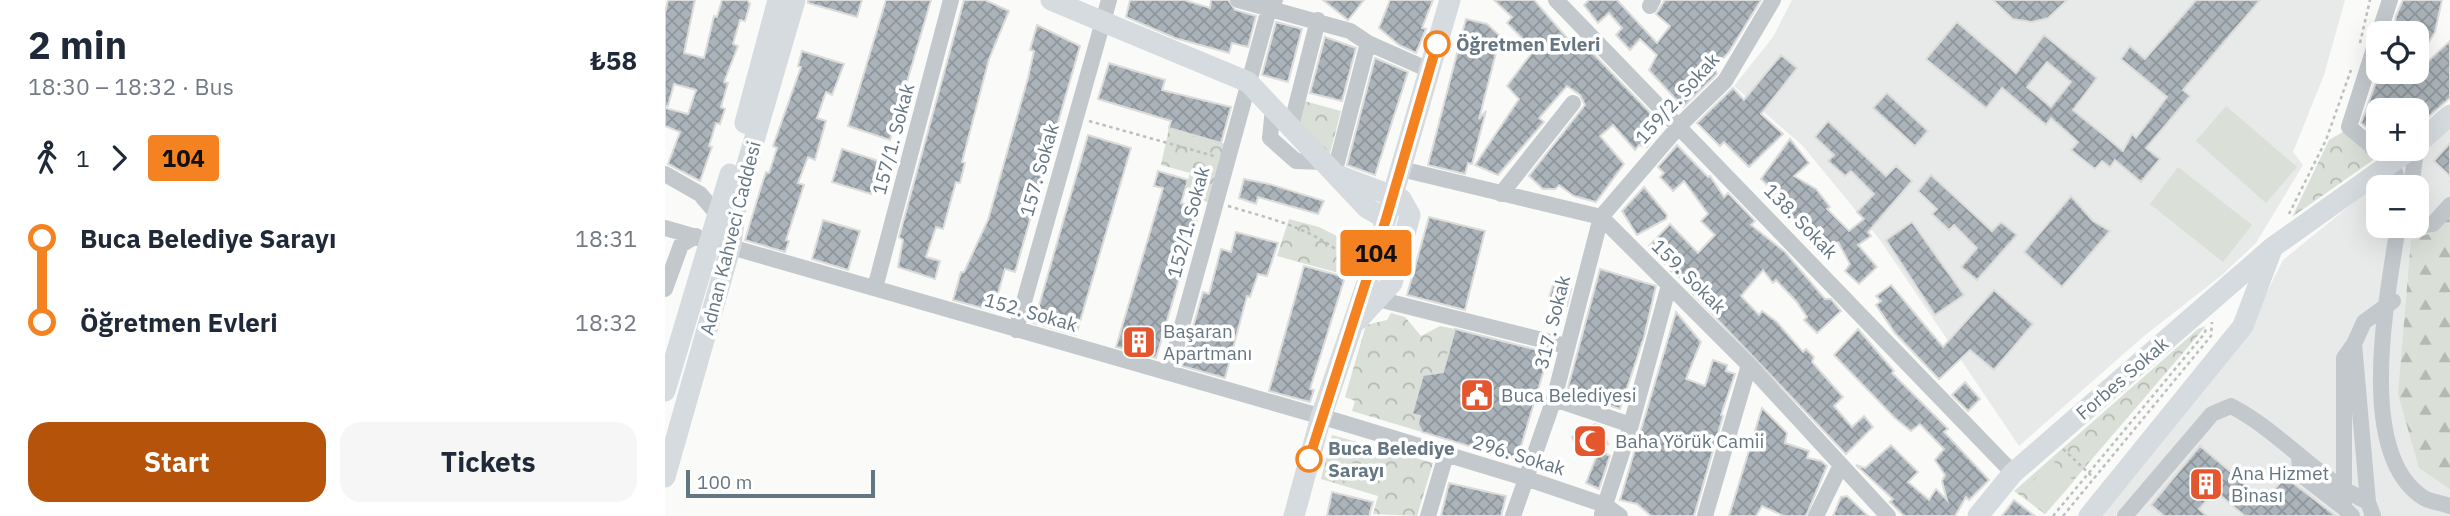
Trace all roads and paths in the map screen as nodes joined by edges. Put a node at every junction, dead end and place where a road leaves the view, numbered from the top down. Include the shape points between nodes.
1 (778, 0) edge
2 (795, 0) edge
3 (951, 0) edge
4 (1051, 0) edge
5 (1109, 0) edge
6 (1238, 0) edge
7 (1450, 0) edge
8 (1556, 0) edge
9 (1773, 0) edge
10 (2370, 0) edge
11 (2390, 0) edge
12 (1272, 4) edge
13 (1318, 20) junction
14 (2383, 21) edge
15 (1103, 22) junction
16 (1368, 43) junction
17 (2358, 50) dead end
18 (2354, 63) dead end
19 (1429, 69) junction
20 (2366, 74) edge
21 (1248, 82) junction
22 (1573, 103) dead end
23 (1273, 108) junction
24 (2450, 115) edge
25 (1076, 117) junction
26 (1680, 125) junction
27 (1290, 130) junction
28 (2429, 133) edge
29 (1227, 160) junction
30 (2395, 161) edge
31 (2392, 163) junction
32 (1328, 168) junction
33 (1401, 169) junction
34 (665, 174) edge
35 (2396, 175) edge
36 (1501, 194) junction
37 (1392, 196) junction
38 (1215, 203) junction
39 (2450, 203) edge
40 (726, 217) junction
41 (1601, 217) junction
42 (1386, 219) junction
43 (2284, 222) dead end
44 (2429, 224) edge
45 (665, 228) edge
46 (703, 238) junction
47 (2397, 238) edge
48 (2403, 238) edge
49 (731, 245) junction
50 (2273, 247) junction
51 (1367, 280) junction
52 (1669, 285) junction
53 (875, 288) junction
54 (665, 289) edge
55 (1378, 299) junction
56 (2211, 300) junction
57 (2391, 303) junction
58 (1354, 324) junction
59 (1016, 330) junction
60 (2354, 344) junction
61 (1566, 346) junction
62 (1749, 365) junction
63 (1169, 373) junction
64 (665, 391) edge
65 (1554, 399) junction
66 (1321, 417) junction
67 (1631, 425) junction
68 (2052, 439) junction
69 (1446, 455) junction
70 (2299, 455) junction
71 (1840, 467) junction
72 (2013, 473) junction
73 (2088, 473) junction
74 (665, 477) edge
75 (1525, 478) junction
76 (2094, 478) junction
77 (2344, 491) junction
78 (2450, 498) edge
79 (2450, 506) edge
80 (2371, 509) edge
81 (1603, 510) edge
82 (2348, 512) edge
83 (1294, 516) edge
84 (1428, 516) edge
85 (1513, 516) edge
86 (1620, 516) edge
87 (1705, 516) edge
88 (1816, 516) edge
89 (1888, 516) edge
90 (1978, 516) edge
91 (2053, 516) edge
92 (2063, 516) edge
93 (2089, 516) edge
94 (2125, 516) edge

1 - 40 main road, Adnan Kahveci Caddesi
2 - 40 main road, Adnan Kahveci Caddesi via 737,198
3 - 53 street, 157/1. Sokak
4 - 15 main road
5 - 15 street, 157. Sokak
6 - 12 street
7 - 19 main road
8 - 26 street, 138. Sokak
9 - 26 street, 159/2. Sokak via 1725,81
10 - 17 path
11 - 14 street
12 - 13 street
12 - 21 street, 152/1. Sokak
13 - 16 street
13 - 27 street
15 - 21 main road
15 - 25 street, 157. Sokak
16 - 19 street
16 - 32 street
18 - 43 path via 2326,140
19 - 33 main road
20 - 31 street via 2349,127
21 - 23 main road
21 - 29 street, 152/1. Sokak
22 - 36 street
23 - 27 main road
23 - 32 street via 1270,138 1296,161
24 - 28 main road
25 - 29 path
25 - 59 street, 157. Sokak
26 - 41 street, 159/2. Sokak
26 - 72 street, 138. Sokak
27 - 32 main road
29 - 38 street, 152/1. Sokak
30 - 31 main road, Forbes Sokak
31 - 35 street
31 - 50 main road, Forbes Sokak
32 - 37 main road
32 - 42 main road via 1367,208
33 - 36 street
33 - 37 main road
34 - 40 street
36 - 41 street
37 - 42 main road
37 - 55 main road via 1401,199 1410,215 1392,283
38 - 51 path via 1319,236 1345,255
38 - 63 street, 152/1. Sokak
39 - 44 street
40 - 46 main road, Adnan Kahveci Caddesi
40 - 49 main road, Adnan Kahveci Caddesi
41 - 52 street, 159. Sokak
41 - 61 street, 317. Sokak
42 - 51 main road
45 - 46 street, 152. Sokak
46 - 49 street, 152. Sokak
46 - 54 street via 681,245
46 - 64 main road, Adnan Kahveci Caddesi
47 - 57 street
48 - 57 street
49 - 53 street, 152. Sokak
49 - 74 main road, Adnan Kahveci Caddesi
50 - 56 main road, Forbes Sokak
50 - 93 main road via 2243,326
51 - 58 main road
52 - 62 street, 159. Sokak
52 - 67 street
53 - 59 street, 152. Sokak
55 - 58 main road
55 - 61 street
56 - 68 main road, Forbes Sokak
56 - 73 path via 2205,333
56 - 76 path via 2211,336
57 - 60 street via 2364,322
57 - 78 street via 2387,361 2391,427 2404,462 2427,490
57 - 79 street via 2381,383 2385,430 2396,468 2424,498
58 - 66 main road
59 - 63 street, 152. Sokak
60 - 77 street via 2344,358
60 - 80 street
61 - 65 street, 317. Sokak
62 - 71 street, 159. Sokak
62 - 87 street
63 - 66 street, 152. Sokak
65 - 67 street
65 - 75 street, 317. Sokak
66 - 69 street, 296. Sokak
66 - 83 main road
67 - 81 street
68 - 72 main road, Forbes Sokak
68 - 73 path
69 - 75 street, 296. Sokak
69 - 84 street
70 - 77 street
70 - 82 street via 2300,474
70 - 94 street via 2250,416 2231,407 2212,414
71 - 88 street
71 - 89 street, 159. Sokak
72 - 90 main road, Forbes Sokak
73 - 76 path
73 - 91 path
75 - 81 street, 296. Sokak
75 - 85 street, 317. Sokak
76 - 92 path
77 - 80 street
77 - 82 street
81 - 86 street, 296. Sokak

